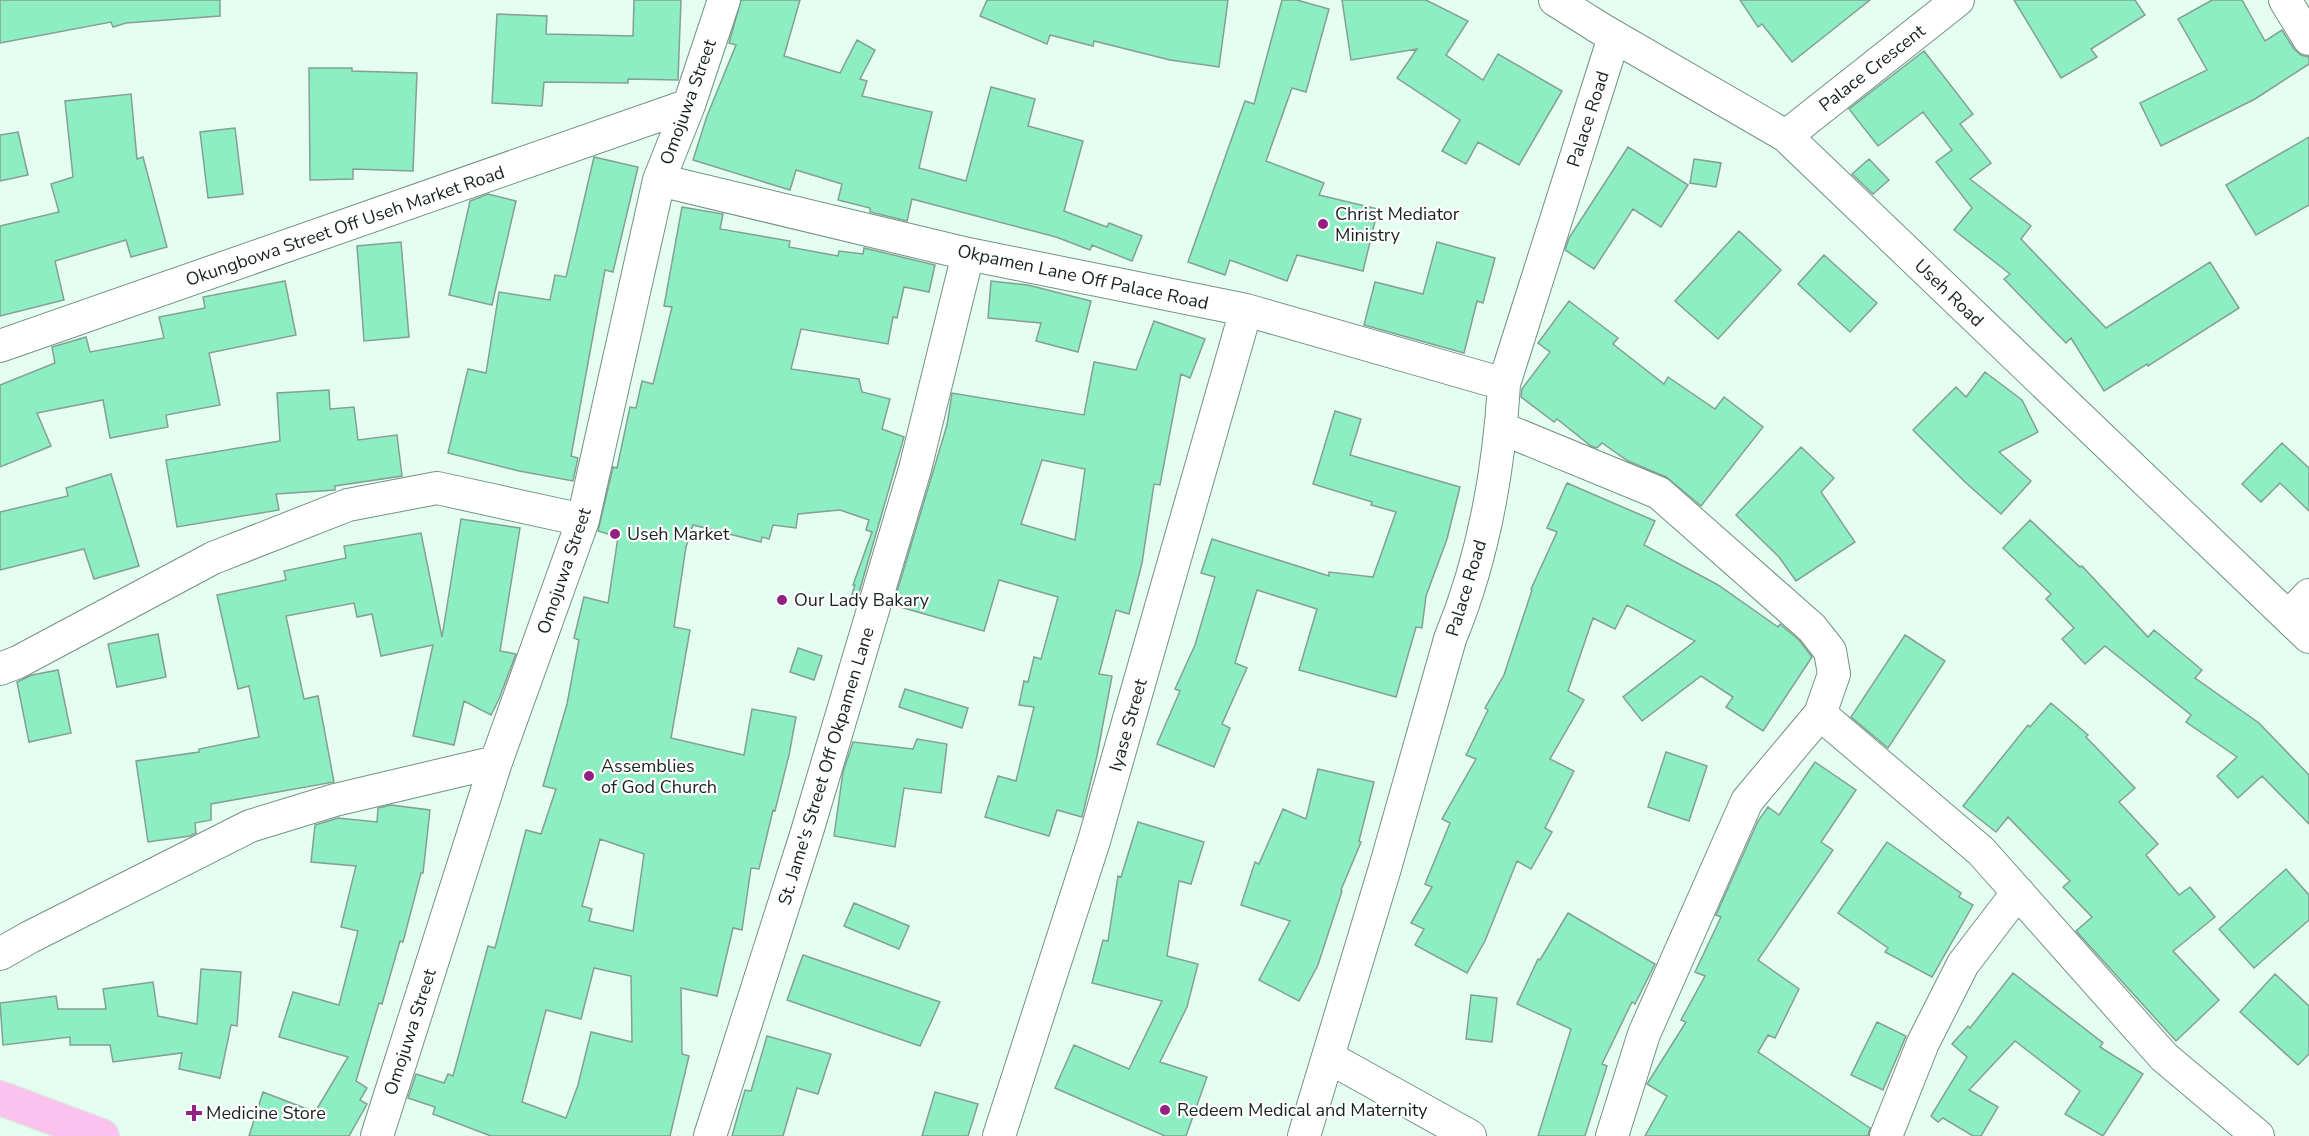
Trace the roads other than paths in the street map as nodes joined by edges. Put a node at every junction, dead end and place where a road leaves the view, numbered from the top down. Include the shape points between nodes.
1 (724, 0) edge
2 (1553, 0) edge
3 (1958, 0) edge
4 (2285, 0) edge
5 (1614, 37) junction
6 (2309, 39) edge
7 (689, 105) junction
8 (1786, 136) junction
9 (659, 180) junction
10 (968, 254) junction
11 (1246, 310) junction
12 (0, 346) edge
13 (1504, 384) junction
14 (1501, 428) junction
15 (583, 520) junction
16 (2302, 616) edge
17 (0, 669) edge
18 (1820, 714) junction
19 (496, 762) junction
20 (2018, 892) junction
21 (0, 954) edge
22 (1328, 1057) junction
23 (0, 1098) edge
24 (102, 1136) edge
25 (377, 1136) edge
26 (710, 1136) edge
27 (999, 1136) edge
28 (1304, 1136) edge
29 (1470, 1136) edge
30 (1612, 1136) edge
31 (1886, 1136) edge
32 (2258, 1136) edge

1 - 7 street, Omojuwa Street
2 - 5 street, Useh Road
3 - 8 street, Palace Crescent
4 - 6 street
5 - 8 street, Useh Road
5 - 13 street, Palace Road
7 - 9 street, Omojuwa Street
7 - 12 street, Okungbowa Street Off Useh Market Road
8 - 16 street, Useh Road
9 - 10 street, Okpamen Lane Off Palace Road
9 - 15 street, Omojuwa Street
10 - 11 street, Okpamen Lane Off Palace Road
10 - 26 street, St. Jame's Street Off Okpamen Lane via 915,469 806,836
11 - 13 street, Okpamen Lane Off Palace Road
11 - 27 street, Iyase Street via 1094,841
13 - 14 street, Palace Road
14 - 18 street via 1659,493 1812,628 1830,651 1834,674
14 - 22 street, Palace Road via 1490,509 1464,605 1450,639
15 - 17 street via 437,488 348,505 213,558
15 - 19 street, Omojuwa Street
18 - 20 street via 1981,851
18 - 30 street via 1747,801 1644,1034
19 - 21 street via 335,800 250,826
19 - 25 street, Omojuwa Street
20 - 31 street via 1963,964 1923,1042
20 - 32 street via 2164,1057
22 - 28 street, Palace Road
22 - 29 street
23 - 24 main road

